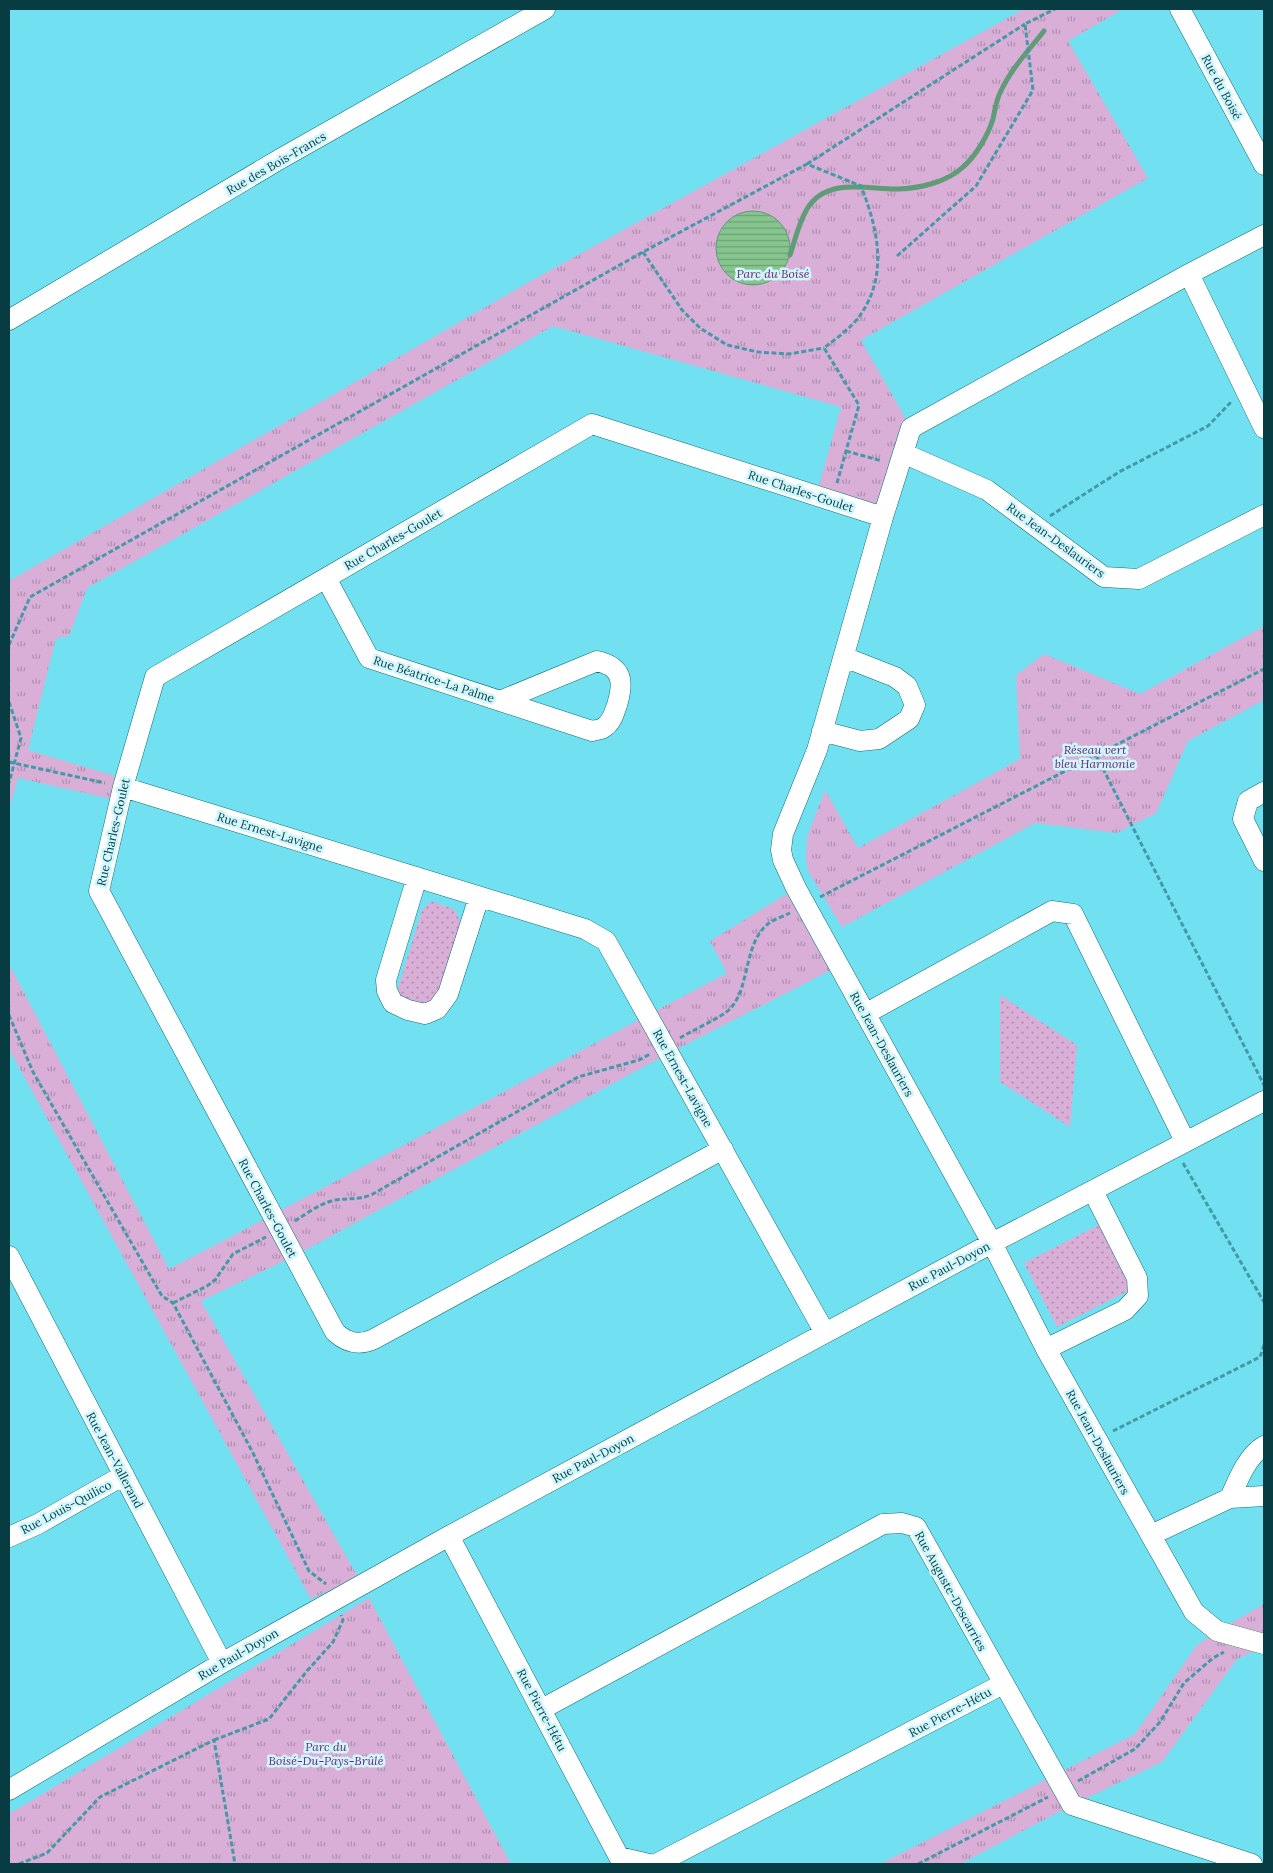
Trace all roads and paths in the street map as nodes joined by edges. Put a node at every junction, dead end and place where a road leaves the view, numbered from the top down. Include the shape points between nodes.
1 (545, 9) edge
2 (1055, 9) edge
3 (1180, 9) edge
4 (1025, 24) junction
5 (807, 164) junction
6 (1264, 165) edge
7 (1264, 235) edge
8 (643, 252) junction
9 (897, 256) dead end
10 (1189, 274) junction
11 (9, 320) edge
12 (824, 348) junction
13 (1208, 426) dead end
14 (1264, 428) edge
15 (846, 451) junction
16 (901, 460) junction
17 (832, 501) junction
18 (1264, 515) edge
19 (883, 517) junction
20 (1035, 526) junction
21 (326, 578) junction
22 (9, 646) edge
23 (844, 657) junction
24 (1264, 669) edge
25 (500, 701) junction
26 (9, 702) edge
27 (822, 731) junction
28 (1096, 755) junction
29 (9, 762) edge
30 (15, 764) junction
31 (9, 783) edge
32 (123, 787) junction
33 (1264, 792) edge
34 (1264, 861) edge
35 (417, 877) junction
36 (480, 897) junction
37 (807, 904) junction
38 (865, 1014) junction
39 (9, 1015) edge
40 (665, 1046) junction
41 (1264, 1085) edge
42 (1264, 1101) edge
43 (1180, 1144) junction
44 (723, 1149) junction
45 (1093, 1191) junction
46 (280, 1229) junction
47 (992, 1243) junction
48 (9, 1256) edge
49 (1264, 1302) edge
50 (173, 1303) junction
51 (825, 1333) junction
52 (1264, 1345) edge
53 (1046, 1348) junction
54 (1097, 1440) junction
55 (1264, 1446) edge
56 (124, 1476) junction
57 (1264, 1496) edge
58 (1230, 1498) junction
59 (1151, 1535) junction
60 (449, 1536) junction
61 (9, 1537) edge
62 (335, 1600) junction
63 (1256, 1641) edge
64 (222, 1663) junction
65 (1003, 1684) junction
66 (542, 1709) junction
67 (214, 1740) junction
68 (9, 1790) edge
69 (1064, 1790) junction
70 (19, 1864) edge
71 (234, 1864) edge
72 (649, 1864) edge
73 (656, 1864) edge
74 (918, 1864) edge
75 (1252, 1864) edge

1 - 11 street, Rue des Bois-Francs via 280,159
2 - 4 path
3 - 6 street, Rue du Boisé
4 - 5 path
4 - 9 path via 1033,90 976,186
5 - 8 path
5 - 12 path via 861,186 870,208 879,255 876,282 862,312 847,330
7 - 10 street, Rue Jean-Deslauriers
8 - 12 path via 682,310 700,328 727,345 789,354
8 - 22 path via 30,597
10 - 14 street
10 - 16 street, Rue Jean-Deslauriers via 911,428
12 - 15 path via 859,406
13 - 20 path via 1119,472
15 - 16 path
15 - 17 path
16 - 19 street, Rue Jean-Deslauriers
16 - 20 street, Rue Jean-Deslauriers via 987,490
17 - 19 street, Rue Charles-Goulet
17 - 21 street, Rue Charles-Goulet via 592,424
18 - 20 street, Rue Jean-Deslauriers via 1139,579 1104,577
19 - 23 street, Rue Jean-Deslauriers
21 - 25 street, Rue Béatrice-La Palme via 369,658
21 - 32 street, Rue Charles-Goulet via 155,677
23 - 27 street, Rue Jean-Deslauriers
23 - 27 street via 895,677 907,686 914,705 909,719 879,739 860,741
24 - 28 path
25 - 25 street, Rue Béatrice-La Palme via 592,731 604,728 612,718 622,687 617,671 610,664 597,661
26 - 30 path via 21,738
27 - 37 street, Rue Jean-Deslauriers via 781,842 787,870
28 - 37 path
28 - 41 path
29 - 30 path
30 - 31 path
30 - 32 path
32 - 35 street, Rue Ernest-Lavigne
32 - 46 street, Rue Charles-Goulet via 99,891
33 - 34 street via 1248,801 1243,819
35 - 36 street, Rue Ernest-Lavigne
35 - 36 street via 386,980 393,1003 408,1010 425,1014 437,1009 448,994
36 - 40 street, Rue Ernest-Lavigne via 586,929 606,941
37 - 38 street, Rue Jean-Deslauriers
37 - 40 path via 769,923 761,933 737,998 729,1010
38 - 43 street via 1052,911 1073,914
38 - 47 street, Rue Jean-Deslauriers
39 - 50 path via 34,1072 105,1198 162,1296
40 - 44 street, Rue Ernest-Lavigne
40 - 46 path via 639,1060 578,1077 371,1195 324,1204
42 - 43 street, Rue Paul-Doyon
43 - 45 street, Rue Paul-Doyon
43 - 49 path
44 - 46 street, Rue Charles-Goulet via 366,1343 344,1340 335,1332
44 - 51 street, Rue Ernest-Lavigne
45 - 47 street, Rue Paul-Doyon
45 - 53 street via 1137,1278 1138,1296 1125,1310
46 - 50 path via 233,1254 215,1280
47 - 51 street, Rue Paul-Doyon
47 - 53 street, Rue Jean-Deslauriers
48 - 56 street, Rue Jean-Vallerand
50 - 62 path via 252,1453 309,1571 330,1588
51 - 60 street, Rue Paul-Doyon
52 - 54 path via 1260,1357
53 - 54 street, Rue Jean-Deslauriers
54 - 59 street, Rue Jean-Deslauriers
55 - 58 street via 1258,1449 1242,1472
56 - 61 street, Rue Louis-Quilico
56 - 64 street, Rue Jean-Vallerand
57 - 58 street
58 - 59 street
59 - 63 street, Rue Jean-Deslauriers via 1194,1612 1216,1631
60 - 62 street, Rue Paul-Doyon
60 - 66 street, Rue Pierre-Hétu
62 - 64 street, Rue Paul-Doyon
62 - 67 path via 343,1620 333,1642 269,1719
63 - 69 path via 1213,1658 1184,1683 1160,1722 1135,1749
64 - 68 street, Rue Paul-Doyon
65 - 66 street, Rue Auguste-Descarries via 916,1527 893,1523 883,1524
65 - 69 street, Rue Auguste-Descarries
65 - 73 street, Rue Pierre-Hétu
66 - 72 street, Rue Pierre-Hétu via 619,1857
67 - 70 path via 100,1797 47,1853
67 - 71 path
69 - 74 path
69 - 75 street, Rue Auguste-Descarries via 1072,1805

